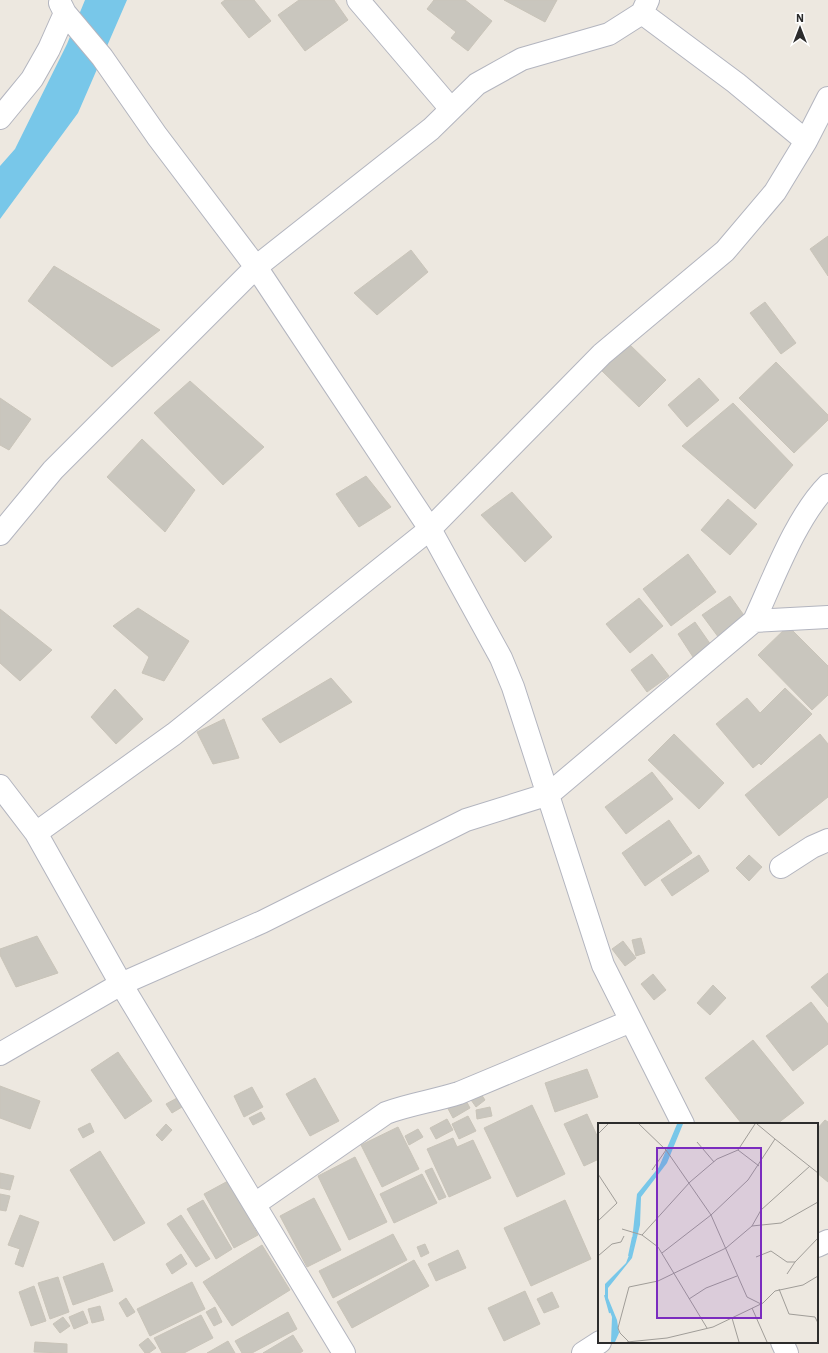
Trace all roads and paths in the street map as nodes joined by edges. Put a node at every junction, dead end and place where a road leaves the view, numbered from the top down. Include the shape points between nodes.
1 (358, 0) edge
2 (645, 6) edge
3 (66, 13) edge
4 (828, 98) edge
5 (451, 109) junction
6 (0, 118) edge
7 (806, 141) junction
8 (256, 267) junction
9 (828, 485) edge
10 (430, 529) junction
11 (0, 534) edge
12 (828, 617) edge
13 (754, 621) junction
14 (549, 794) junction
15 (4, 798) edge
16 (36, 833) junction
17 (828, 840) edge
18 (781, 867) dead end
19 (121, 984) junction
20 (631, 1021) junction
21 (0, 1054) edge
22 (682, 1123) edge
23 (255, 1204) junction
24 (782, 1343) edge
25 (344, 1353) edge
26 (787, 1353) edge

1 - 5 street
2 - 5 street via 609,34 522,59 477,84
2 - 7 street
3 - 6 street via 32,79
3 - 8 street via 102,57 157,136
4 - 7 street
5 - 8 street via 430,129
7 - 10 street via 775,192 725,251 602,354
8 - 10 street
8 - 11 street via 53,470
9 - 13 street via 811,504
10 - 14 street via 507,673
10 - 16 street via 174,734
12 - 13 street
13 - 14 street
14 - 19 street via 466,820 262,922
14 - 20 street via 603,966
15 - 16 street
16 - 19 street
17 - 18 street
19 - 21 street
19 - 23 street
20 - 22 street
20 - 23 street via 458,1093 386,1113
23 - 25 street
24 - 26 street

